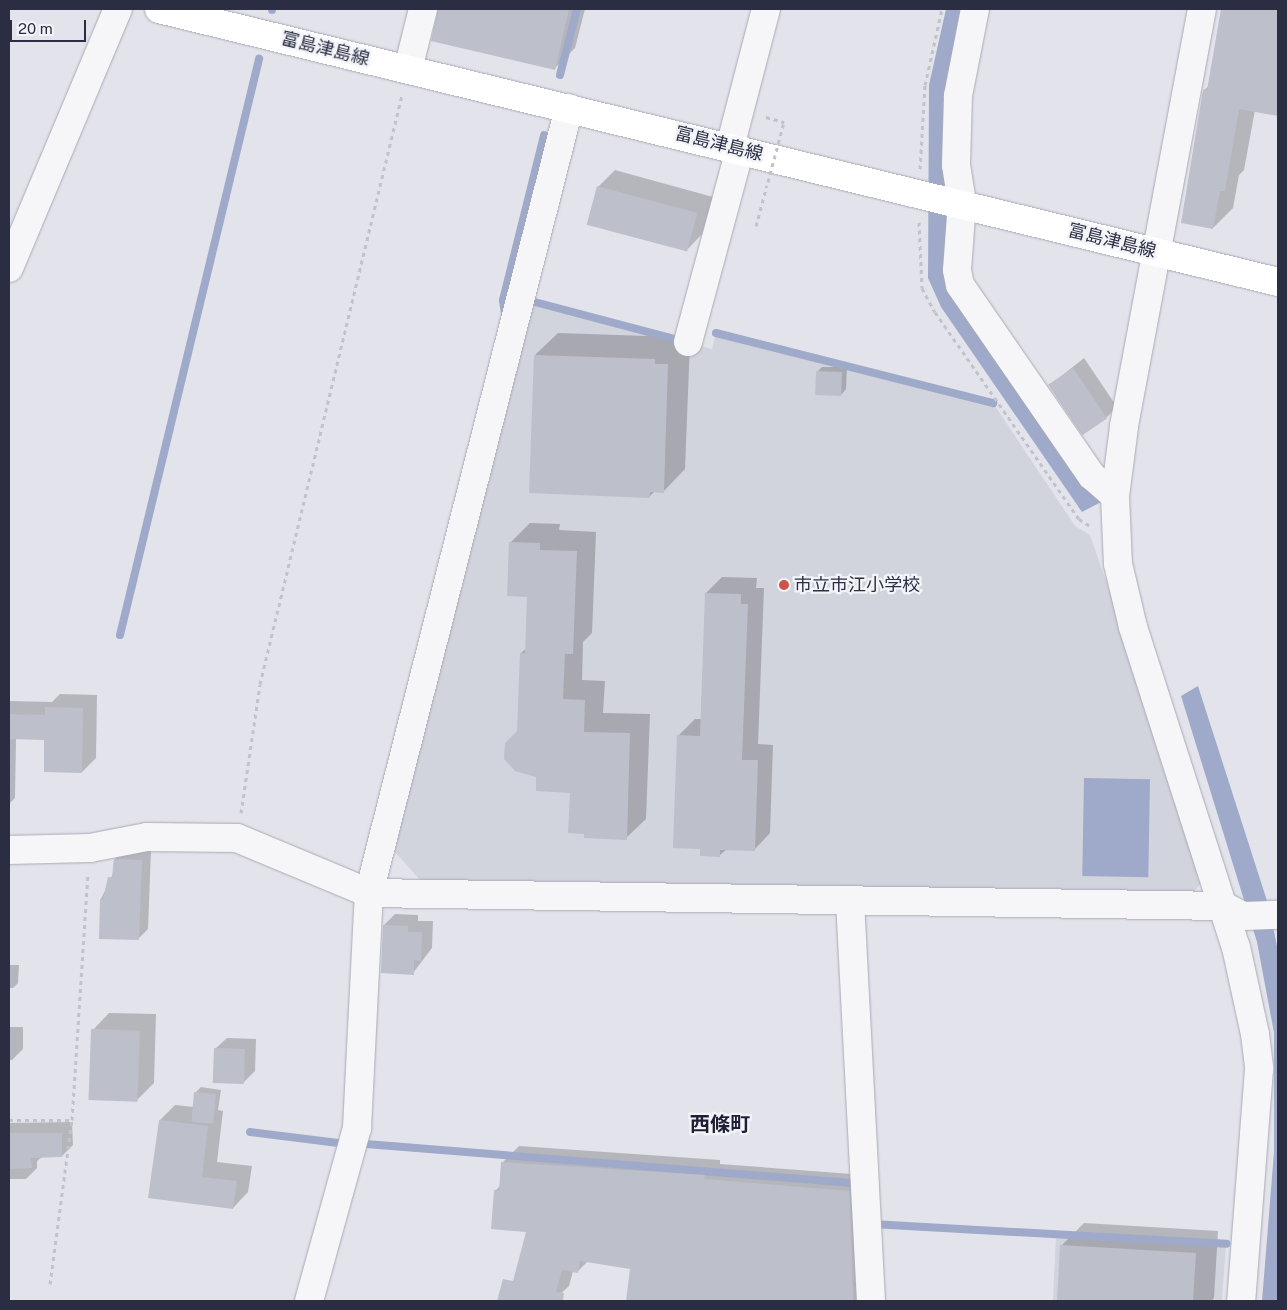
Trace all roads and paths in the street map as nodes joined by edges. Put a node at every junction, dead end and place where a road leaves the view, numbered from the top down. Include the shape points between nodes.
1 (118, 9) edge
2 (159, 9) edge
3 (423, 9) edge
4 (766, 9) edge
5 (975, 9) edge
6 (1202, 9) edge
7 (408, 69) junction
8 (569, 108) junction
9 (784, 122) dead end
10 (735, 148) junction
11 (959, 202) junction
12 (756, 226) dead end
13 (1157, 253) junction
14 (9, 268) edge
15 (1278, 282) edge
16 (688, 342) dead end
17 (1115, 496) junction
18 (237, 838) junction
19 (90, 848) junction
20 (9, 850) edge
21 (369, 893) junction
22 (850, 901) junction
23 (1233, 911) junction
24 (1278, 915) edge
25 (9, 1120) edge
26 (72, 1120) junction
27 (50, 1284) dead end
28 (308, 1301) edge
29 (871, 1301) edge
30 (1241, 1301) edge

1 - 14 street
2 - 7 main road, 富島津島線
3 - 7 street
4 - 10 street
5 - 11 street via 958,96 956,165
6 - 13 street
7 - 8 main road, 富島津島線
7 - 18 path via 260,684
8 - 10 main road, 富島津島線
8 - 21 street
9 - 12 path, bridge
10 - 11 main road, 富島津島線
10 - 16 street
11 - 13 main road, 富島津島線
11 - 17 street via 957,270 960,285 1092,476
13 - 15 main road, 富島津島線
13 - 17 street via 1124,427
17 - 23 street via 1118,564 1133,627
18 - 19 street via 147,837
18 - 21 street
19 - 20 street
19 - 26 path
21 - 22 street
21 - 28 street via 356,1128
22 - 23 street
22 - 29 street
23 - 24 street
23 - 30 street via 1259,1070
25 - 26 path
26 - 27 path

